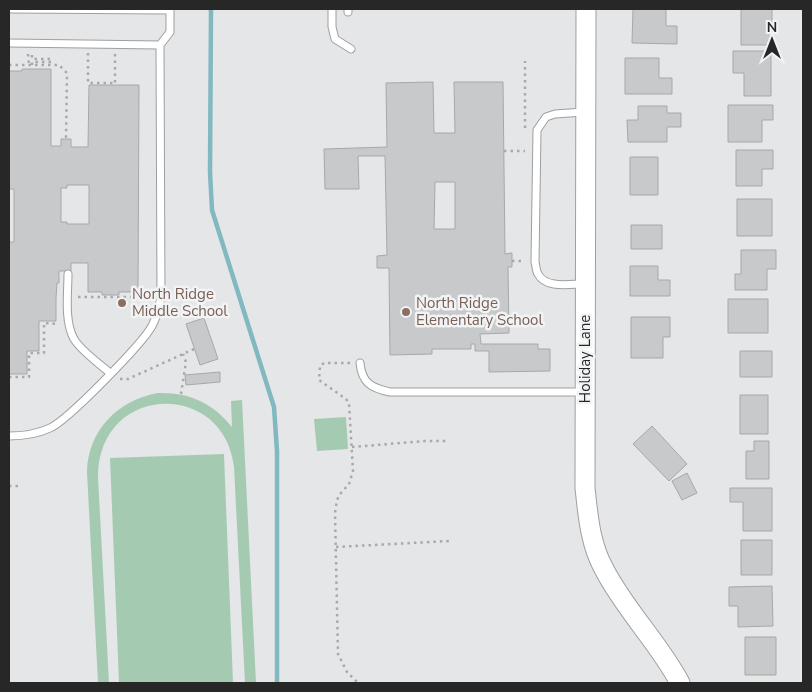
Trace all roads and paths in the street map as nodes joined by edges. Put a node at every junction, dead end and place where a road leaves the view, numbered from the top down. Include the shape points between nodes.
1 (9, 9) edge
2 (170, 9) edge
3 (332, 9) edge
4 (586, 9) edge
5 (9, 43) edge
6 (160, 45) junction
7 (351, 49) dead end
8 (28, 52) dead end
9 (32, 52) dead end
10 (88, 53) dead end
11 (115, 53) dead end
12 (525, 61) dead end
13 (9, 65) edge
14 (30, 65) junction
15 (585, 112) junction
16 (525, 128) dead end
17 (66, 139) dead end
18 (504, 151) dead end
19 (525, 151) dead end
20 (512, 261) dead end
21 (524, 261) dead end
22 (68, 274) dead end
23 (585, 284) junction
24 (138, 297) dead end
25 (147, 297) dead end
26 (194, 349) dead end
27 (183, 354) junction
28 (360, 363) joint
29 (110, 373) junction
30 (585, 392) junction
31 (181, 394) dead end
32 (9, 436) edge
33 (449, 441) dead end
34 (352, 447) junction
35 (9, 486) edge
36 (21, 486) dead end
37 (449, 541) dead end
38 (336, 547) junction
39 (358, 683) edge
40 (680, 683) edge

1 - 2 lane
2 - 6 lane via 170,32
3 - 7 lane via 336,39
4 - 15 street, Holiday Lane
5 - 6 lane
6 - 29 lane via 162,297 152,327 140,344
8 - 14 path
9 - 14 path via 32,59 51,59 51,62 32,62
10 - 11 path via 88,82 115,84
12 - 16 path
13 - 14 path
14 - 17 path via 59,65 67,73
15 - 23 street, Holiday Lane
15 - 23 lane via 546,117 537,130 535,262 537,274 545,282
18 - 19 path
20 - 21 path
22 - 29 lane via 70,330 74,339
23 - 30 street, Holiday Lane
24 - 25 path
26 - 27 path
27 - 29 path via 123,380
27 - 31 path via 186,362
28 - 30 lane via 366,382 375,389 390,392
28 - 34 path via 324,363 320,366 319,376 320,382 348,400
29 - 32 lane via 51,428 24,436
30 - 40 street, Holiday Lane via 585,488 592,538 603,568
33 - 34 path
34 - 38 path via 351,478 337,500
35 - 36 path
37 - 38 path
38 - 39 path via 338,654 347,672

